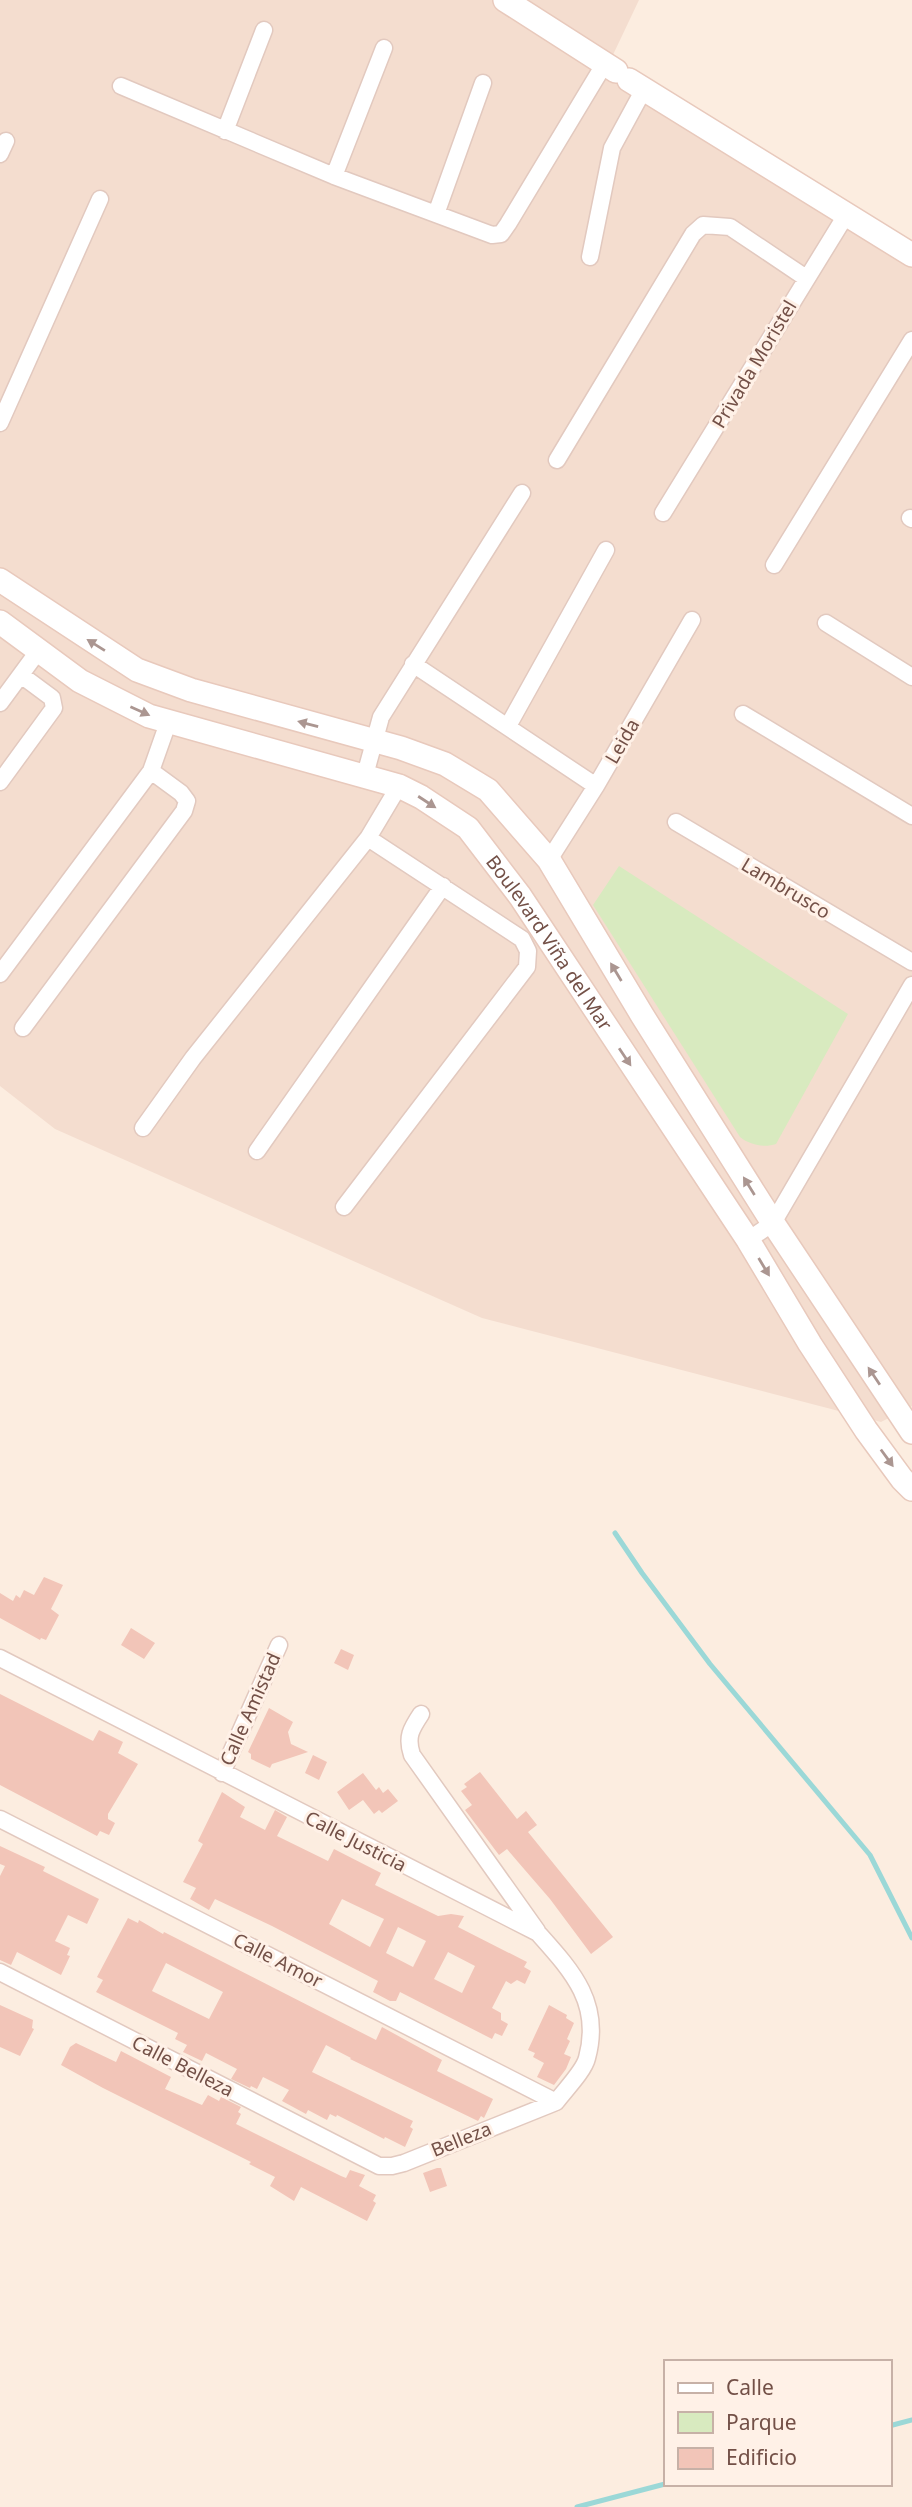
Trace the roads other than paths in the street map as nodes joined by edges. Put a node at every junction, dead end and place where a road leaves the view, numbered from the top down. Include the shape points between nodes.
1 (505, 0) edge
2 (264, 30) dead end
3 (384, 48) dead end
4 (623, 76) junction
5 (484, 83) dead end
6 (121, 86) dead end
7 (225, 131) junction
8 (334, 176) junction
9 (100, 198) dead end
10 (436, 214) junction
11 (846, 215) junction
12 (912, 255) edge
13 (590, 257) dead end
14 (806, 278) junction
15 (912, 340) edge
16 (0, 423) edge
17 (557, 460) dead end
18 (522, 492) dead end
19 (663, 513) dead end
20 (606, 550) dead end
21 (774, 565) dead end
22 (0, 580) edge
23 (692, 620) dead end
24 (0, 622) edge
25 (826, 623) dead end
26 (39, 650) junction
27 (413, 664) junction
28 (20, 675) junction
29 (912, 677) edge
30 (0, 703) edge
31 (743, 714) dead end
32 (169, 720) junction
33 (508, 726) junction
34 (374, 740) junction
35 (151, 771) junction
36 (365, 775) junction
37 (0, 782) edge
38 (399, 786) junction
39 (596, 786) junction
40 (912, 816) edge
41 (676, 822) dead end
42 (368, 838) junction
43 (549, 860) junction
44 (443, 886) junction
45 (912, 962) edge
46 (0, 974) edge
47 (912, 985) edge
48 (23, 1028) dead end
49 (143, 1128) dead end
50 (257, 1151) dead end
51 (344, 1207) dead end
52 (773, 1223) junction
53 (748, 1240) junction
54 (912, 1432) edge
55 (912, 1489) edge
56 (279, 1645) dead end
57 (0, 1658) edge
58 (421, 1714) dead end
59 (222, 1773) junction
60 (0, 1819) edge
61 (538, 1933) junction
62 (0, 1972) edge
63 (556, 2102) junction
64 (366, 2161) joint

1 - 4 street
2 - 7 street
3 - 8 street
4 - 10 street via 501,234 492,235
4 - 11 street
4 - 13 street
5 - 10 street
6 - 7 street
7 - 8 street
8 - 10 street
9 - 16 street
11 - 12 street
11 - 14 street, Privada Moristel
14 - 17 street via 730,227 703,225 693,234
14 - 19 street, Privada Moristel
15 - 21 street
18 - 27 street
20 - 33 street
34 -> 22 street, Boulevard Viña del Mar via 217,698 136,670
23 - 39 street, Leida
24 - 26 street, Boulevard Viña del Mar
25 - 29 street
26 - 28 street
26 -> 32 street, Boulevard Viña del Mar via 80,681 149,716
27 - 33 street
27 - 34 street via 381,718
28 - 30 street
28 - 37 street via 48,694 54,708
31 - 40 street
32 - 35 street
32 - 36 street, Boulevard Viña del Mar
33 - 39 street
34 - 36 street
34 - 43 street, Boulevard Viña del Mar via 445,764 488,790
35 - 46 street
35 - 48 street via 181,793 187,801 184,811
36 - 38 street, Boulevard Viña del Mar
38 - 42 street
38 -> 53 street, Boulevard Viña del Mar via 468,828 520,896
39 - 43 street, Leida
41 - 45 street, Lambrusco
42 - 44 street
42 - 49 street via 192,1058
52 -> 43 street, Boulevard Viña del Mar
44 - 50 street
44 - 51 street via 522,939 528,951 527,968
47 - 52 street
52 - 53 street
54 -> 52 street, Boulevard Viña del Mar
53 -> 55 street, Boulevard Viña del Mar via 866,1430
56 - 59 street, Calle Amistad
57 - 59 street, Calle Justicia
58 - 61 street via 409,1732 412,1755
59 - 61 street, Calle Justicia
60 - 63 street, Calle Amor
61 - 63 street, Calle Justicia via 574,1973 592,2017 587,2060
62 - 64 street, Calle Belleza
63 - 64 street, Belleza via 392,2166

